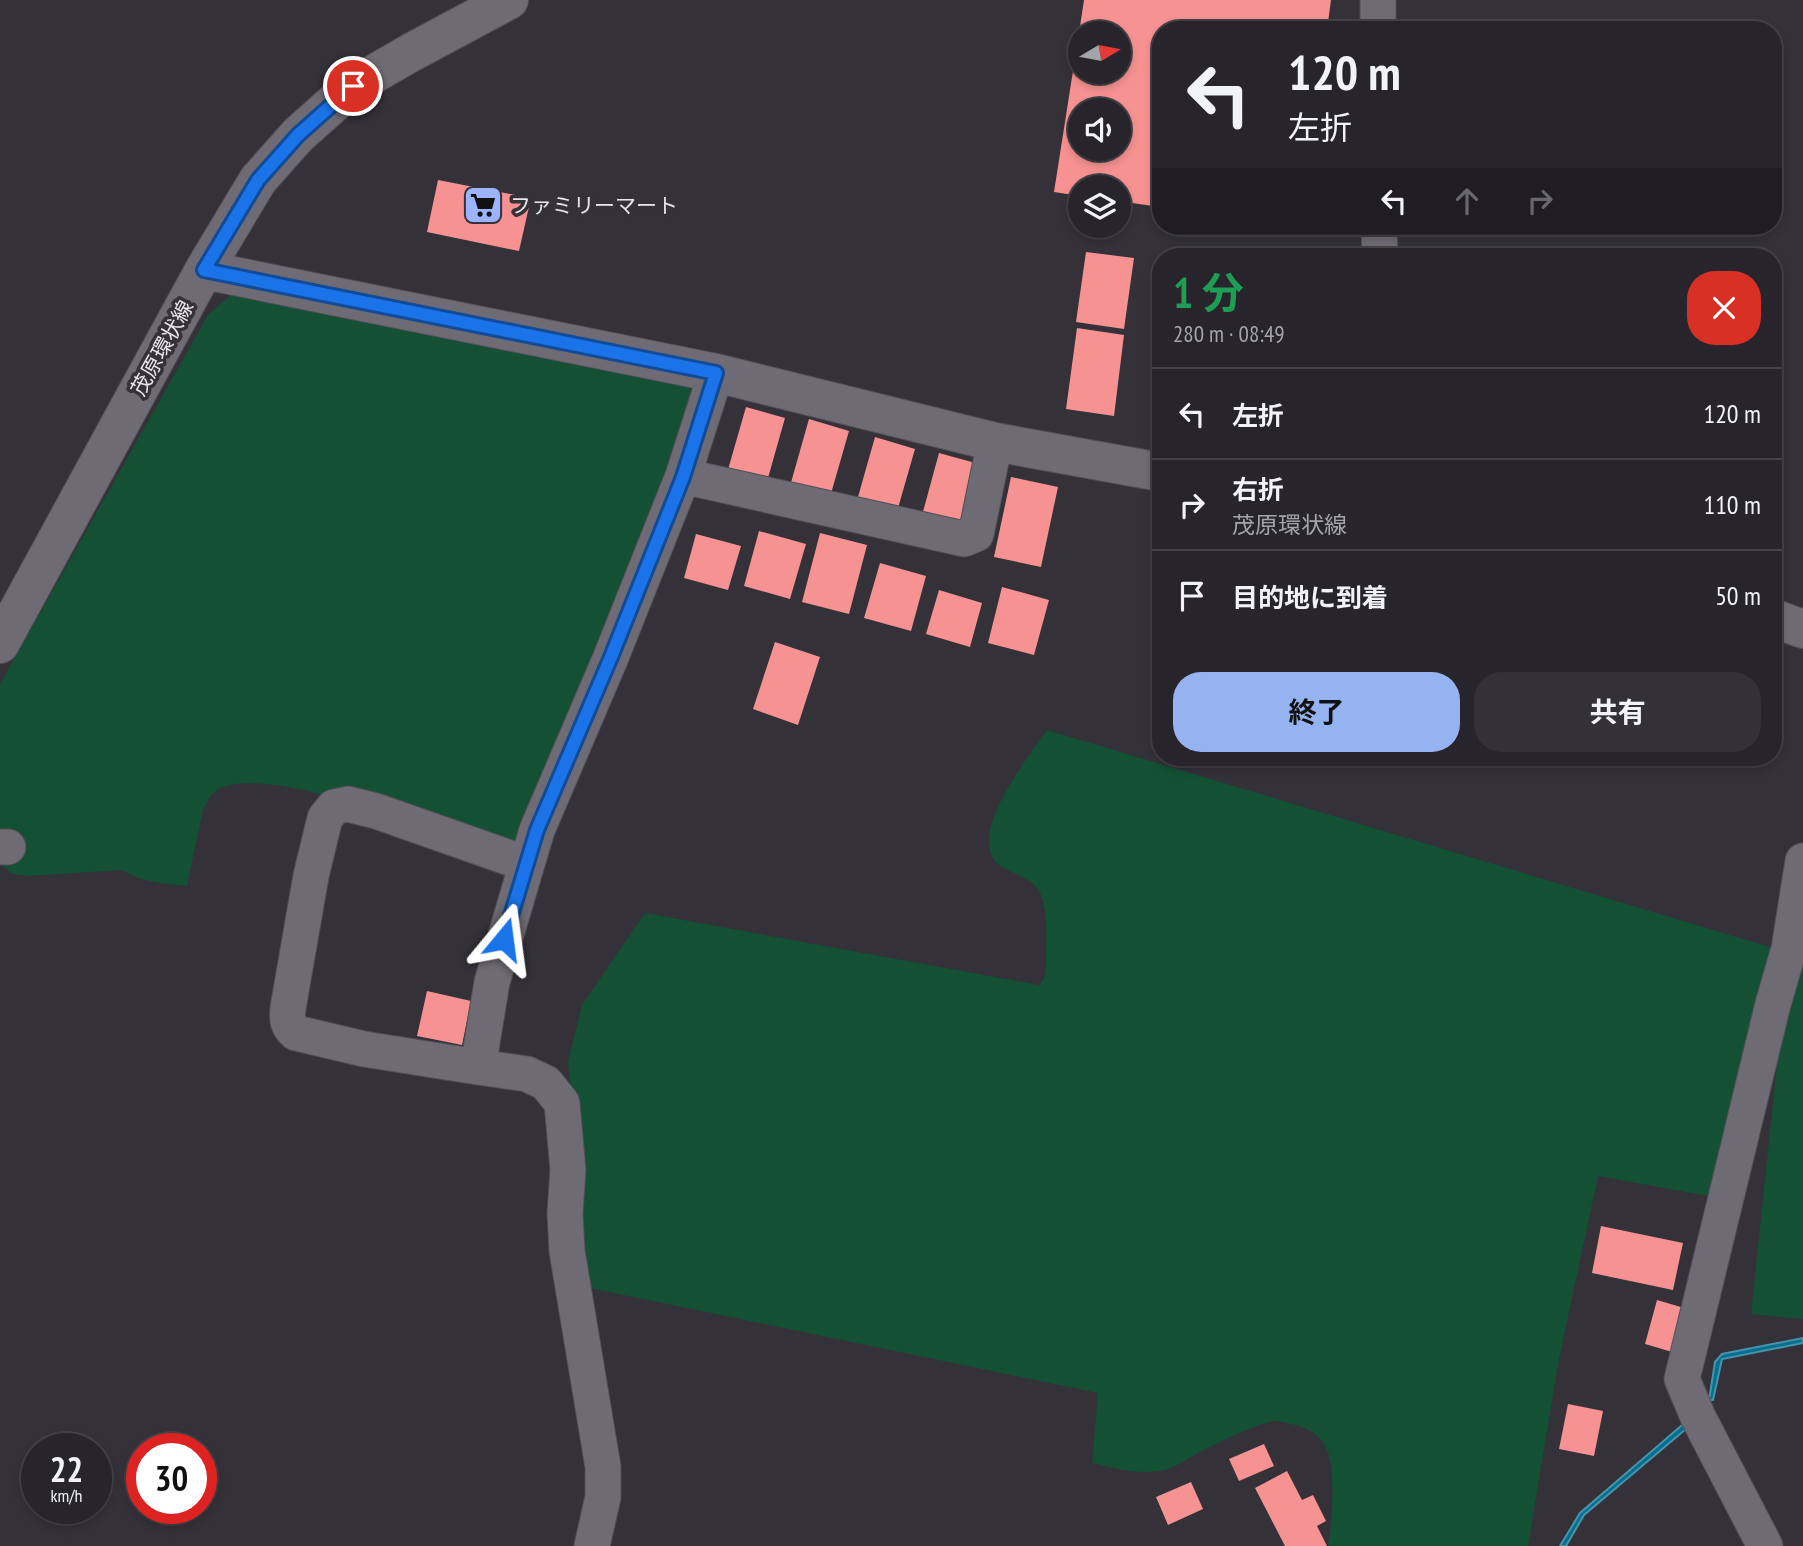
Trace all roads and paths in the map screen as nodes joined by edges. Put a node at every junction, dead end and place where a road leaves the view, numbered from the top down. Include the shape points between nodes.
1 (509, 0) edge
2 (1378, 0) edge
3 (1378, 21) edge
4 (204, 270) junction
5 (716, 373) junction
6 (995, 442) junction
7 (1152, 471) edge
8 (683, 477) junction
9 (1782, 621) edge
10 (1803, 629) edge
11 (0, 644) edge
12 (1803, 861) edge
13 (527, 864) junction
14 (478, 1067) junction
15 (592, 1546) edge
16 (1765, 1546) edge

1 - 4 street, 茂原環状線 via 353,86 298,135 258,180
2 - 3 street
4 - 5 street
4 - 11 street, 茂原環状線
5 - 6 street
5 - 8 street
6 - 7 street
6 - 8 street via 976,534 964,539
8 - 13 street
9 - 10 street
12 - 16 street via 1789,950 1682,1379
13 - 14 street via 492,982
13 - 14 street via 357,806 340,804 324,818 288,1008 290,1028 364,1049
14 - 15 street via 527,1074 546,1083 562,1103 568,1170 567,1251 603,1467 603,1497

